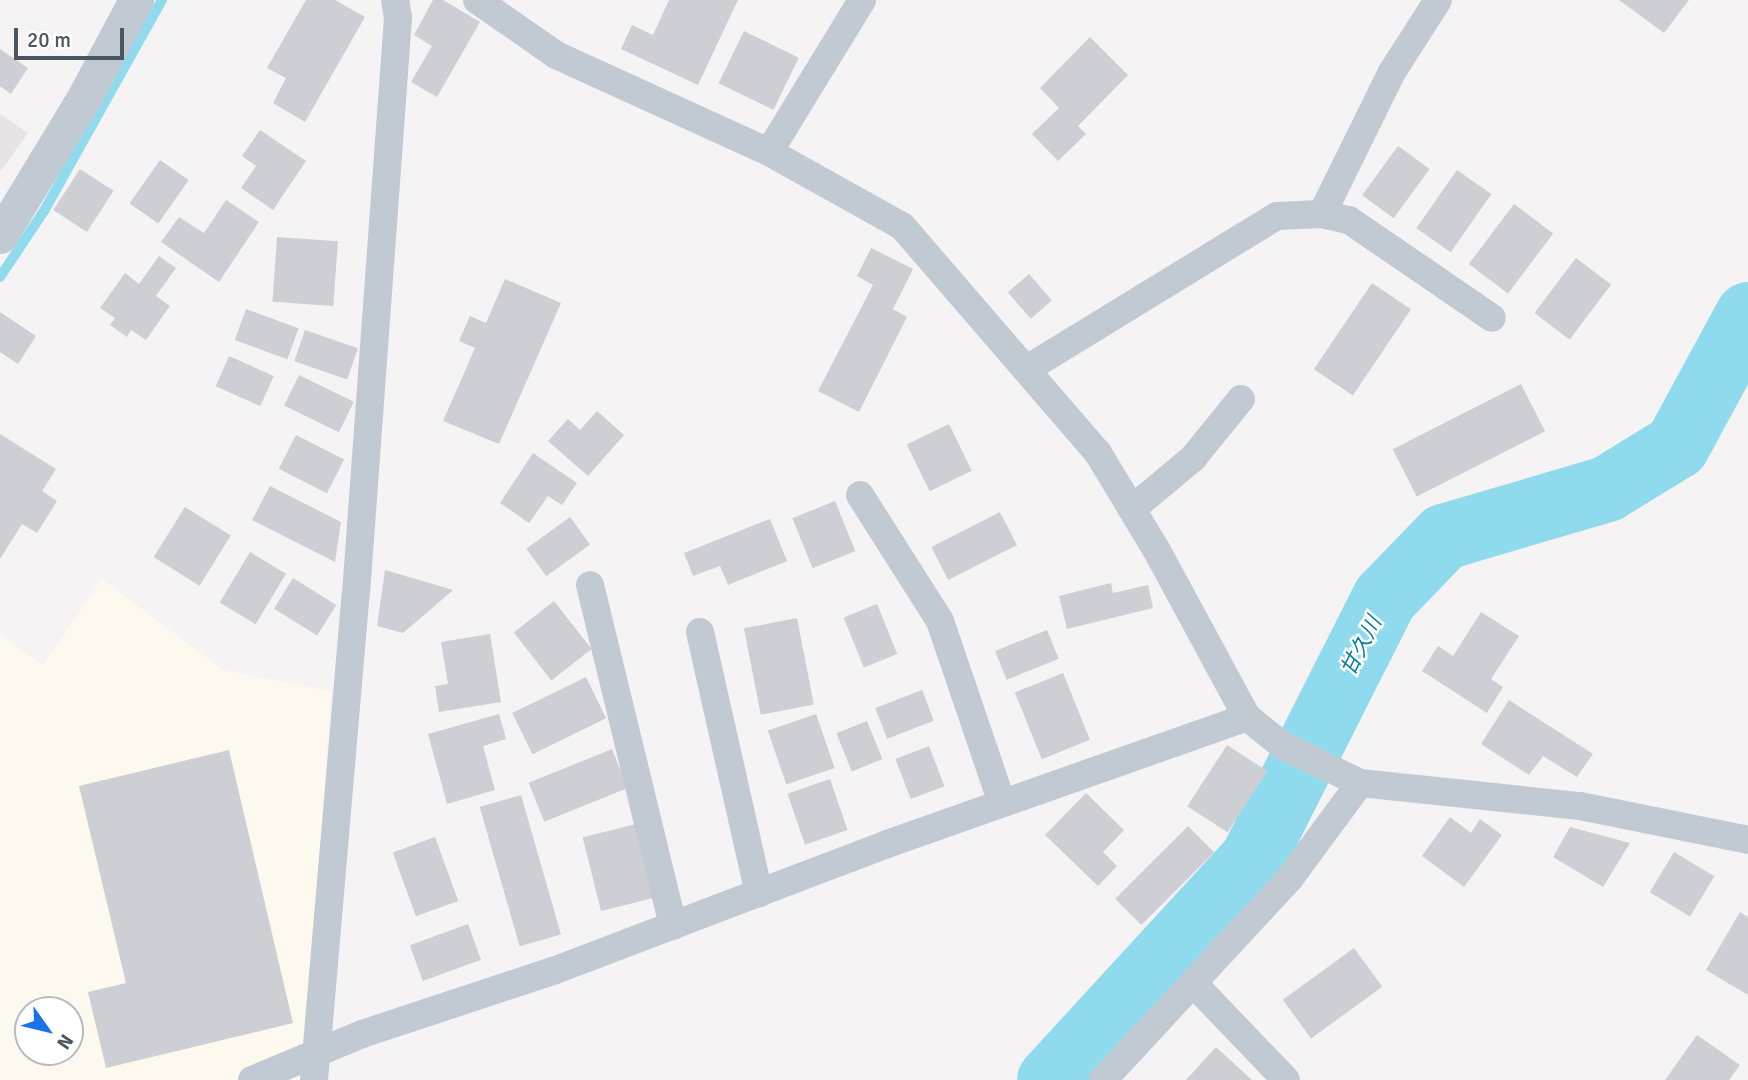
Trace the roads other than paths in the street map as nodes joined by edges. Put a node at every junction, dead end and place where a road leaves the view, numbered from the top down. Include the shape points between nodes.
1 (136, 0) edge
2 (395, 0) edge
3 (477, 0) edge
4 (862, 0) edge
5 (1438, 0) edge
6 (769, 152) junction
7 (1322, 214) junction
8 (0, 236) edge
9 (1492, 318) dead end
10 (1027, 369) junction
11 (1241, 399) dead end
12 (860, 495) dead end
13 (1132, 509) junction
14 (590, 585) dead end
15 (700, 632) dead end
16 (1247, 717) junction
17 (1360, 783) junction
18 (1002, 803) junction
19 (1748, 839) edge
20 (759, 893) junction
21 (673, 926) junction
22 (1193, 983) junction
23 (315, 1066) edge
24 (252, 1080) edge
25 (1102, 1080) edge
26 (1286, 1080) edge

1 - 8 street via 85,96
2 - 23 street via 398,19 358,568
3 - 6 street via 556,55
4 - 6 street
5 - 7 street via 1392,72
6 - 10 street via 902,226
7 - 9 street via 1349,220
7 - 10 street via 1277,216
10 - 13 street via 1098,453
11 - 13 street via 1193,458
12 - 18 street via 940,621
13 - 16 street
14 - 21 street
15 - 20 street
16 - 17 street via 1282,745
16 - 18 street
17 - 19 street via 1580,806
17 - 22 street via 1290,878
18 - 20 street
20 - 21 street
21 - 23 street
22 - 25 street
22 - 26 street
23 - 24 street

